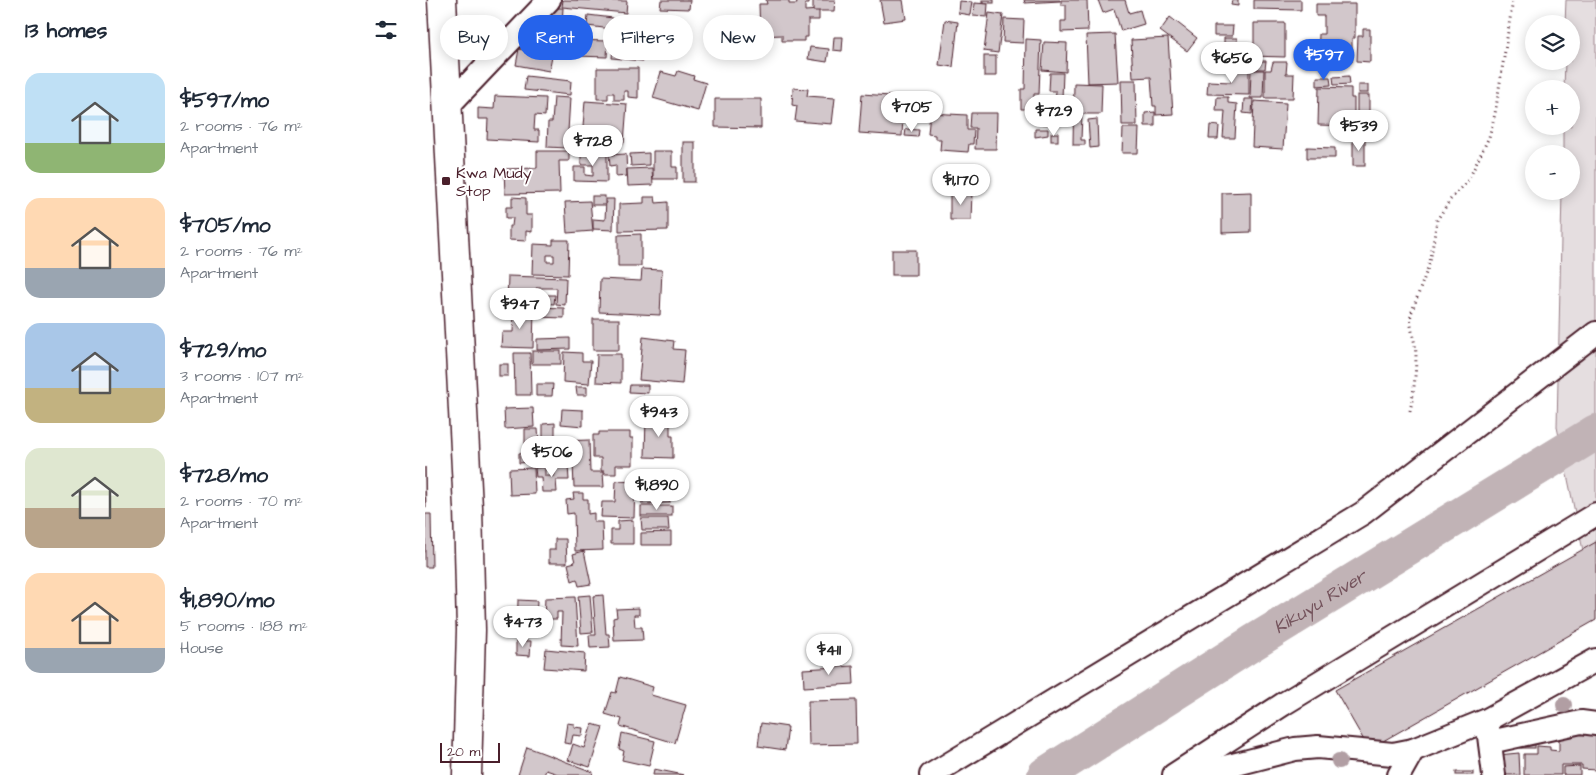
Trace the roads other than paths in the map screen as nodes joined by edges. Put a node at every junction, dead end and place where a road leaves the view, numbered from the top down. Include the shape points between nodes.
1 (442, 0) edge
2 (549, 0) edge
3 (449, 105) junction
4 (1596, 333) edge
5 (1596, 514) edge
6 (1596, 660) edge
7 (1487, 720) junction
8 (1596, 724) edge
9 (1490, 742) junction
10 (1413, 750) junction
11 (467, 775) edge
12 (931, 775) edge
13 (1174, 775) edge
14 (1194, 775) edge
15 (1399, 775) edge
16 (1494, 775) edge

1 - 3 highway
2 - 3 street
3 - 11 highway via 469,508 471,630
4 - 12 street via 1363,513
5 - 13 street
6 - 7 street
7 - 9 street
7 - 10 street
8 - 9 street via 1581,722
9 - 16 street
10 - 14 street via 1393,754 1318,747 1295,749
10 - 15 street

